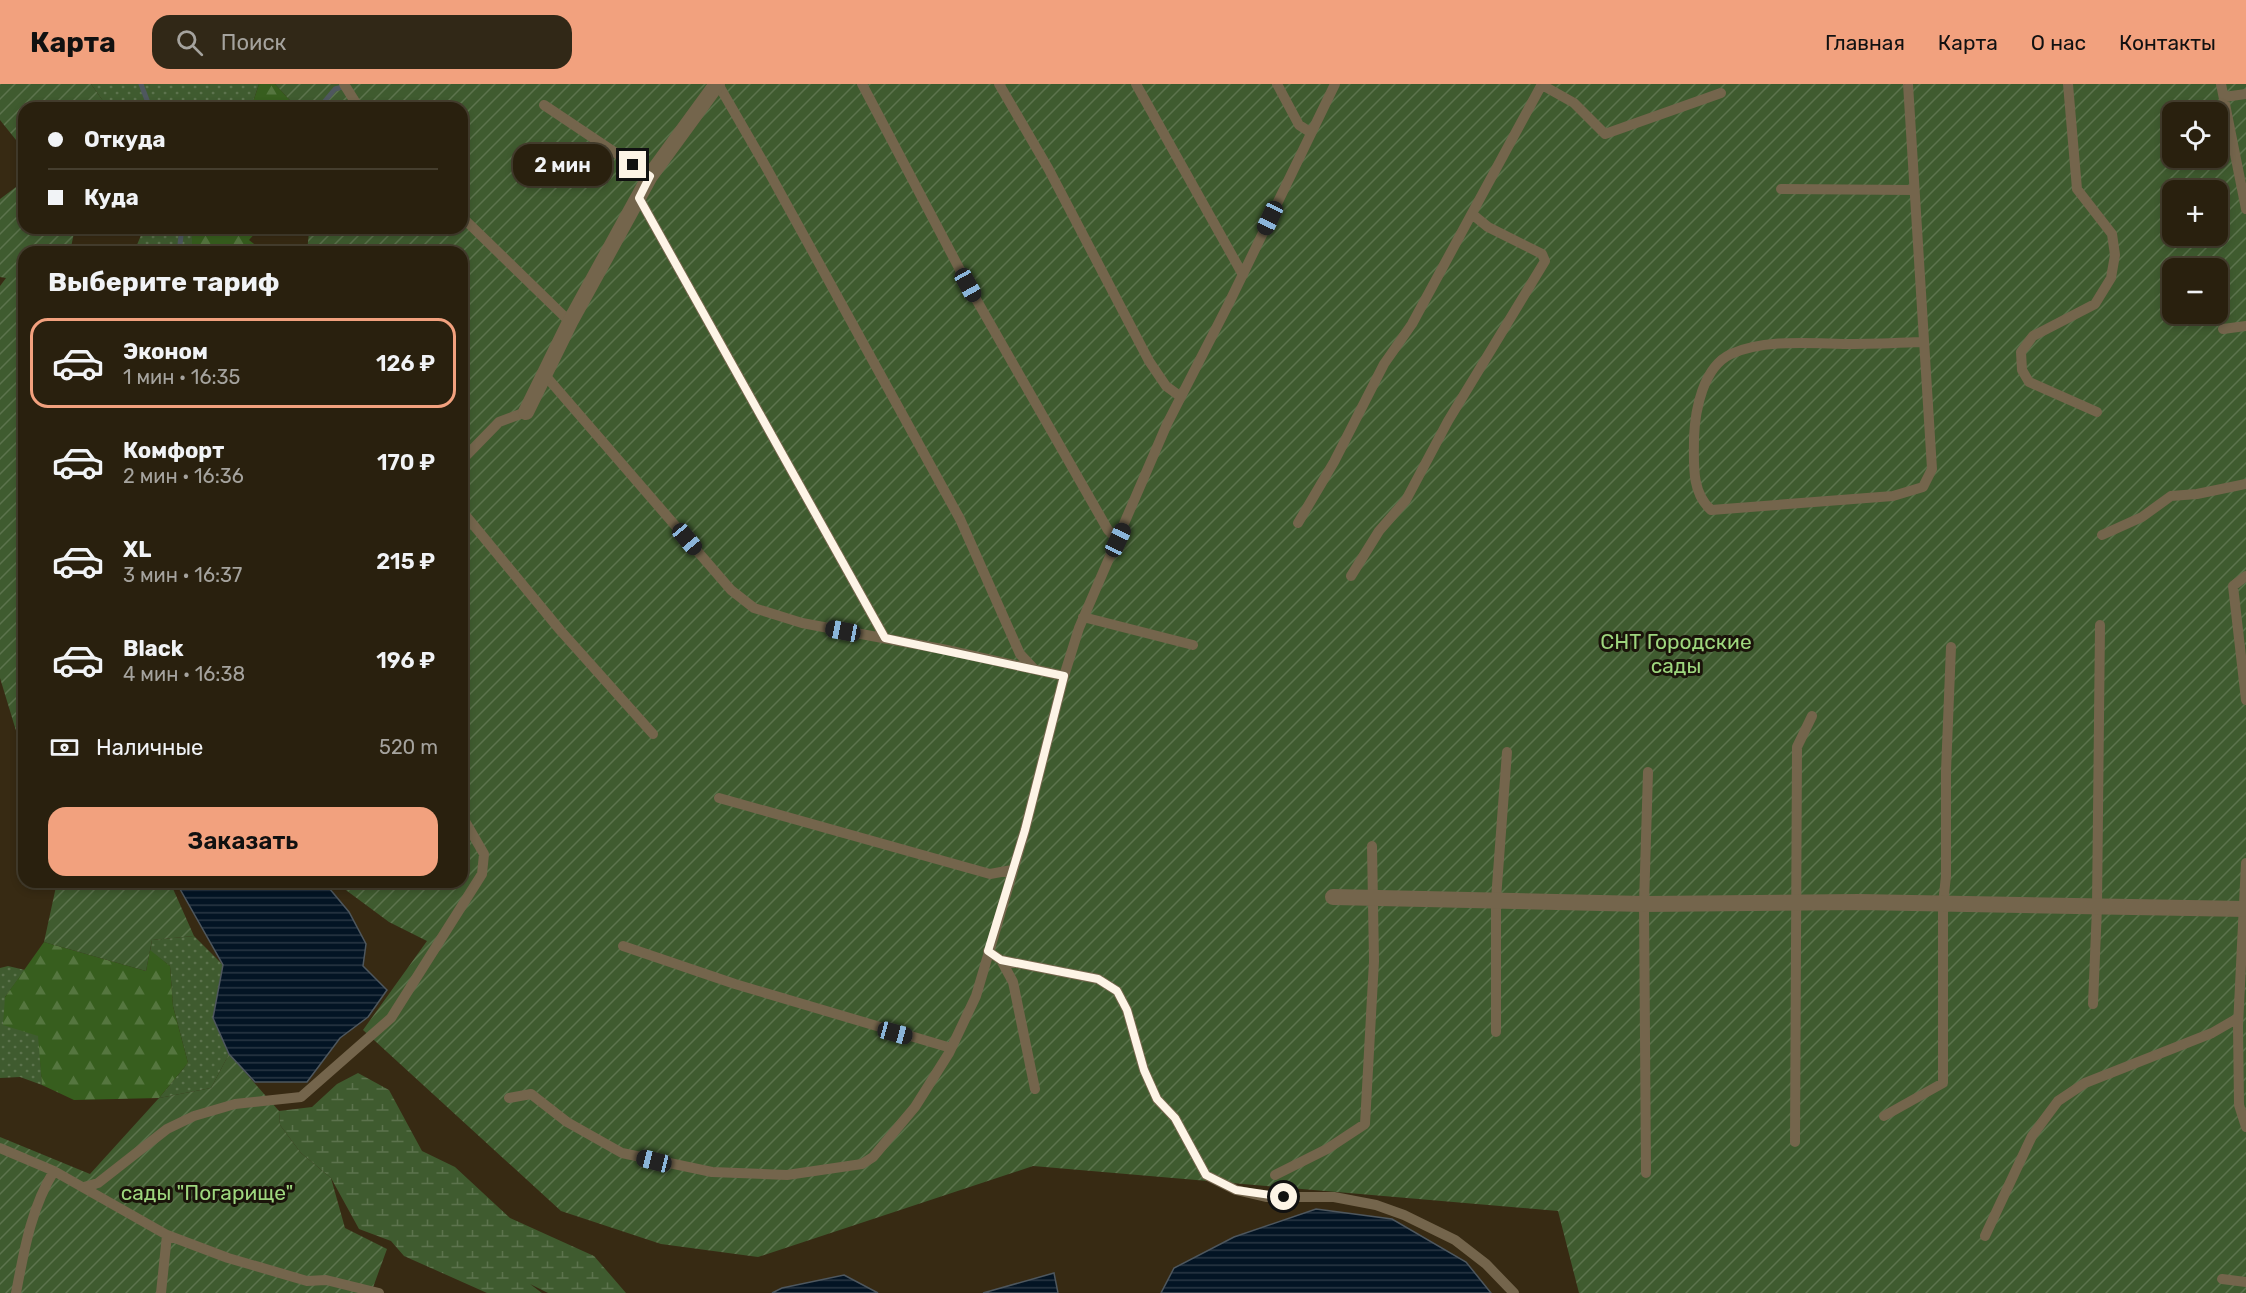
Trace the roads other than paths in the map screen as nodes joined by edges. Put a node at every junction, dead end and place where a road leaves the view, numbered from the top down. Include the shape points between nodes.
1 (344, 84) edge
2 (718, 84) edge
3 (862, 84) edge
4 (999, 84) edge
5 (1136, 84) edge
6 (1277, 84) edge
7 (1335, 84) edge
8 (1542, 84) edge
9 (1908, 84) edge
10 (2068, 84) edge
11 (2221, 84) edge
12 (1721, 93) dead end
13 (2246, 94) edge
14 (2224, 97) junction
15 (355, 102) edge
16 (544, 105) dead end
17 (1310, 132) junction
18 (650, 176) junction
19 (1781, 189) dead end
20 (1914, 190) junction
21 (639, 198) junction
22 (2246, 209) edge
23 (1472, 214) junction
24 (468, 223) edge
25 (1243, 275) junction
26 (570, 322) junction
27 (2246, 326) edge
28 (2223, 329) dead end
29 (1922, 342) junction
30 (544, 374) junction
31 (1181, 397) junction
32 (526, 412) joint
33 (2097, 412) dead end
34 (468, 454) edge
35 (2246, 484) edge
36 (468, 518) edge
37 (1298, 523) dead end
38 (2102, 535) dead end
39 (1118, 540) junction
40 (1351, 576) dead end
41 (2246, 576) edge
42 (1083, 618) junction
43 (2100, 625) dead end
44 (885, 638) junction
45 (1193, 645) dead end
46 (1951, 646) dead end
47 (1034, 669) junction
48 (1064, 676) junction
49 (2246, 700) edge
50 (1812, 716) dead end
51 (653, 734) dead end
52 (1507, 752) dead end
53 (1648, 772) dead end
54 (719, 798) dead end
55 (468, 826) edge
56 (1372, 846) dead end
57 (2246, 863) edge
58 (1012, 870) junction
59 (1333, 897) dead end
60 (1372, 898) junction
61 (1496, 899) junction
62 (1797, 903) junction
63 (1644, 904) junction
64 (1943, 904) junction
65 (2097, 907) junction
66 (2246, 909) edge
67 (623, 946) dead end
68 (988, 951) junction
69 (1001, 960) junction
70 (2092, 1004) dead end
71 (2238, 1018) junction
72 (1496, 1032) dead end
73 (951, 1048) junction
74 (1035, 1089) dead end
75 (508, 1098) dead end
76 (1884, 1116) dead end
77 (2246, 1127) edge
78 (1795, 1142) dead end
79 (0, 1148) edge
80 (54, 1171) junction
81 (1646, 1173) dead end
82 (1275, 1175) dead end
83 (84, 1187) junction
84 (167, 1235) junction
85 (1985, 1236) dead end
86 (2222, 1279) dead end
87 (307, 1281) junction
88 (2246, 1282) edge
89 (16, 1293) edge
90 (161, 1293) edge
91 (308, 1293) edge
92 (379, 1293) edge
93 (1514, 1293) edge

1 - 15 lane
2 - 18 street
2 - 47 lane via 954,509 1020,654
3 - 39 lane via 968,285 1102,520
4 - 31 lane via 1048,168 1149,361 1166,386
5 - 25 lane
6 - 17 lane via 1299,124
7 - 17 lane
8 - 12 lane via 1574,103 1605,134
8 - 23 lane
9 - 20 lane
10 - 33 lane via 2077,189 2112,234 2113,271 2095,304 2033,336 2021,352 2022,370 2029,382
11 - 14 lane
13 - 14 lane
14 - 22 lane
16 - 18 lane
17 - 25 lane
18 - 21 street
19 - 20 lane
20 - 29 lane
21 - 26 street
21 - 44 lane
23 - 37 lane via 1412,324 1384,364
23 - 40 lane via 1542,254 1545,261 1448,421 1406,500 1379,531
24 - 26 lane
25 - 31 lane
26 - 30 street
27 - 28 lane
29 - 29 lane via 1757,346 1730,354 1714,369 1701,393 1694,434 1695,481 1702,502 1711,510 1750,508 1893,496 1923,487 1932,469
30 - 32 street
30 - 44 lane via 730,590 754,608 802,623
31 - 39 lane
32 - 34 lane via 499,422
35 - 38 lane via 2170,496 2142,517
36 - 51 lane
39 - 42 lane
41 - 49 lane via 2233,586
42 - 45 lane
42 - 48 lane
43 - 65 lane
44 - 47 lane
46 - 64 lane
47 - 48 lane
48 - 58 lane
50 - 62 lane via 1797,747
52 - 61 lane
53 - 63 lane
54 - 58 lane via 990,874
55 - 83 lane via 484,854 482,874 391,1018 301,1097 235,1104 194,1116 166,1129 98,1183
56 - 60 lane
57 - 66 lane
58 - 68 lane
59 - 60 street
60 - 61 street
60 - 82 lane via 1374,961 1365,1124 1327,1149
61 - 63 street
61 - 72 lane
62 - 63 street
62 - 64 street
62 - 78 lane
63 - 81 lane
64 - 65 street
64 - 76 lane via 1943,1083
65 - 66 street
65 - 70 lane
66 - 71 lane
67 - 73 lane via 735,984
68 - 69 lane
68 - 73 lane via 976,996
69 - 74 lane via 1013,982
69 - 93 lane via 1098,979 1117,991 1157,1099 1175,1118 1206,1175 1256,1195 1334,1197 1404,1215 1455,1240
71 - 77 lane via 2239,1105
71 - 85 lane via 2212,1033 2085,1083 2058,1101 2032,1136
73 - 75 lane via 915,1107 873,1157 862,1164 787,1175 712,1172 622,1153 567,1122 531,1094
79 - 80 lane
80 - 83 lane
80 - 89 lane via 40,1194
83 - 84 lane
84 - 87 lane
84 - 90 lane
86 - 88 lane
87 - 91 lane
87 - 92 lane via 326,1280

